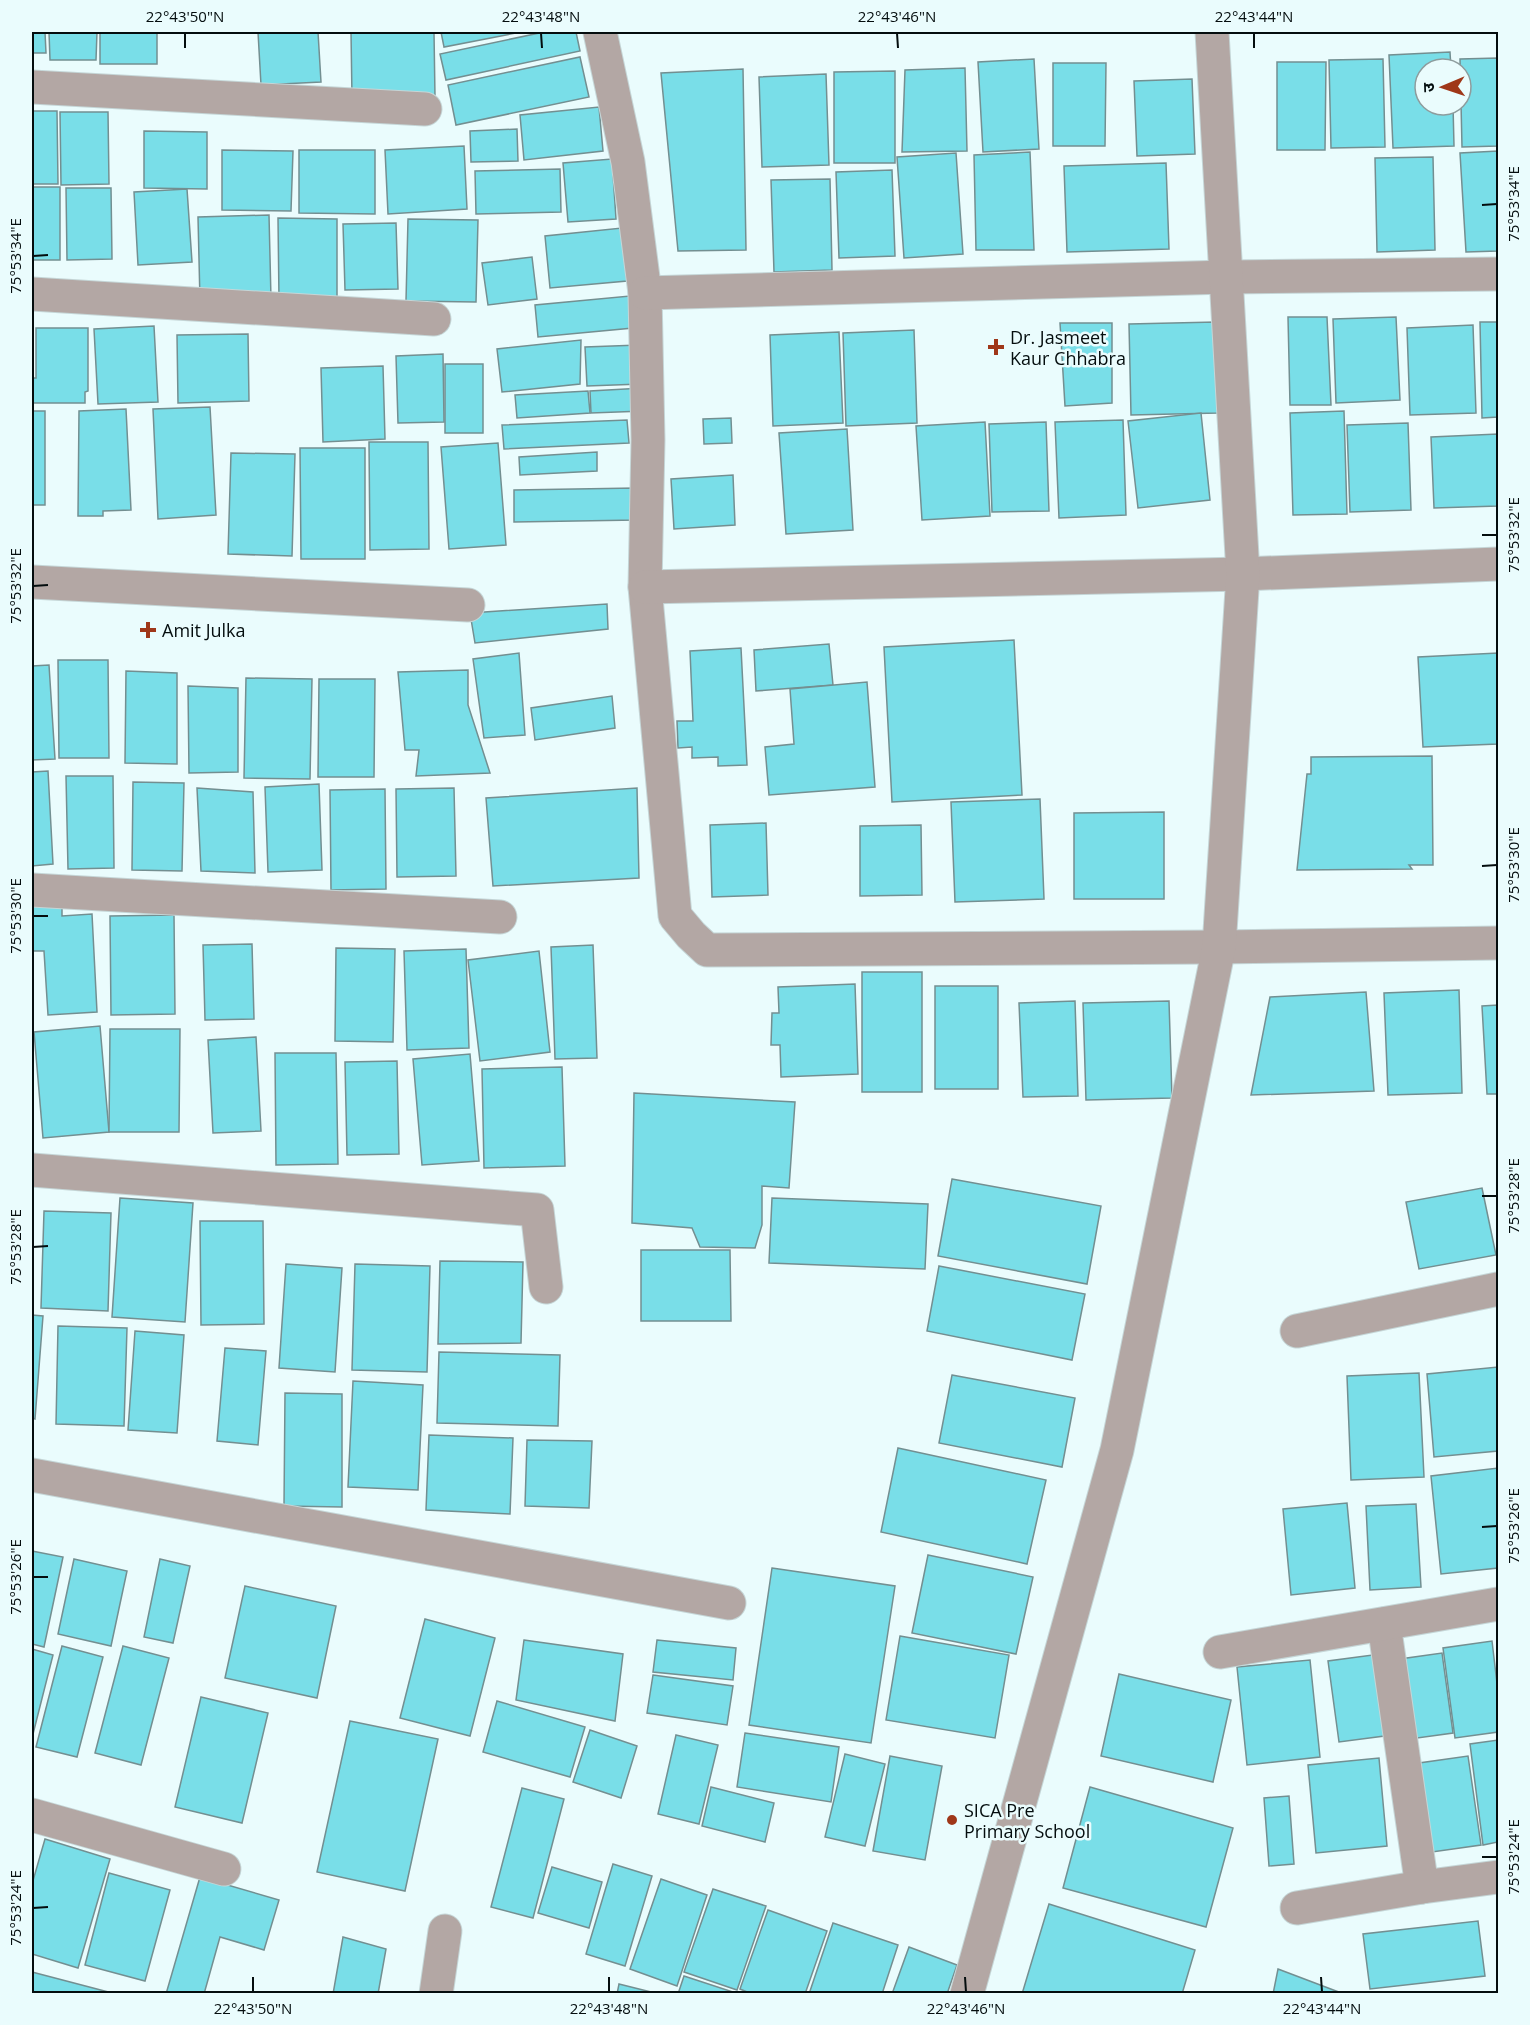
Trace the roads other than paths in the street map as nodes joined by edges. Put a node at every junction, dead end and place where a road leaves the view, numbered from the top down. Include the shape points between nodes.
1 (600, 32) edge
2 (1212, 32) edge
3 (32, 87) edge
4 (425, 109) dead end
5 (1498, 274) edge
6 (1227, 277) junction
7 (32, 294) edge
8 (645, 294) junction
9 (434, 319) dead end
10 (1498, 564) edge
11 (1243, 574) junction
12 (32, 582) edge
13 (645, 587) junction
14 (468, 605) dead end
15 (32, 890) edge
16 (500, 916) dead end
17 (1498, 943) edge
18 (1219, 947) junction
19 (32, 1170) edge
20 (546, 1287) dead end
21 (1498, 1288) edge
22 (1297, 1331) dead end
23 (32, 1475) edge
24 (729, 1603) dead end
25 (1498, 1604) edge
26 (1384, 1624) junction
27 (1220, 1652) dead end
28 (32, 1815) edge
29 (224, 1869) dead end
30 (1498, 1877) edge
31 (1422, 1887) junction
32 (1297, 1908) dead end
33 (445, 1931) dead end
34 (436, 1994) edge
35 (967, 1994) edge

1 - 8 street via 628,162
2 - 6 street
3 - 4 street
5 - 6 street
6 - 8 street
6 - 11 street
7 - 9 street
8 - 13 street
10 - 11 street
11 - 13 street
11 - 18 street
12 - 14 street
13 - 18 street via 675,916 707,950
15 - 16 street
17 - 18 street
18 - 35 street via 1117,1450
19 - 20 street via 537,1210
21 - 22 street
23 - 24 street
25 - 26 street
26 - 27 street
26 - 31 street
28 - 29 street
30 - 31 street
31 - 32 street
33 - 34 street

